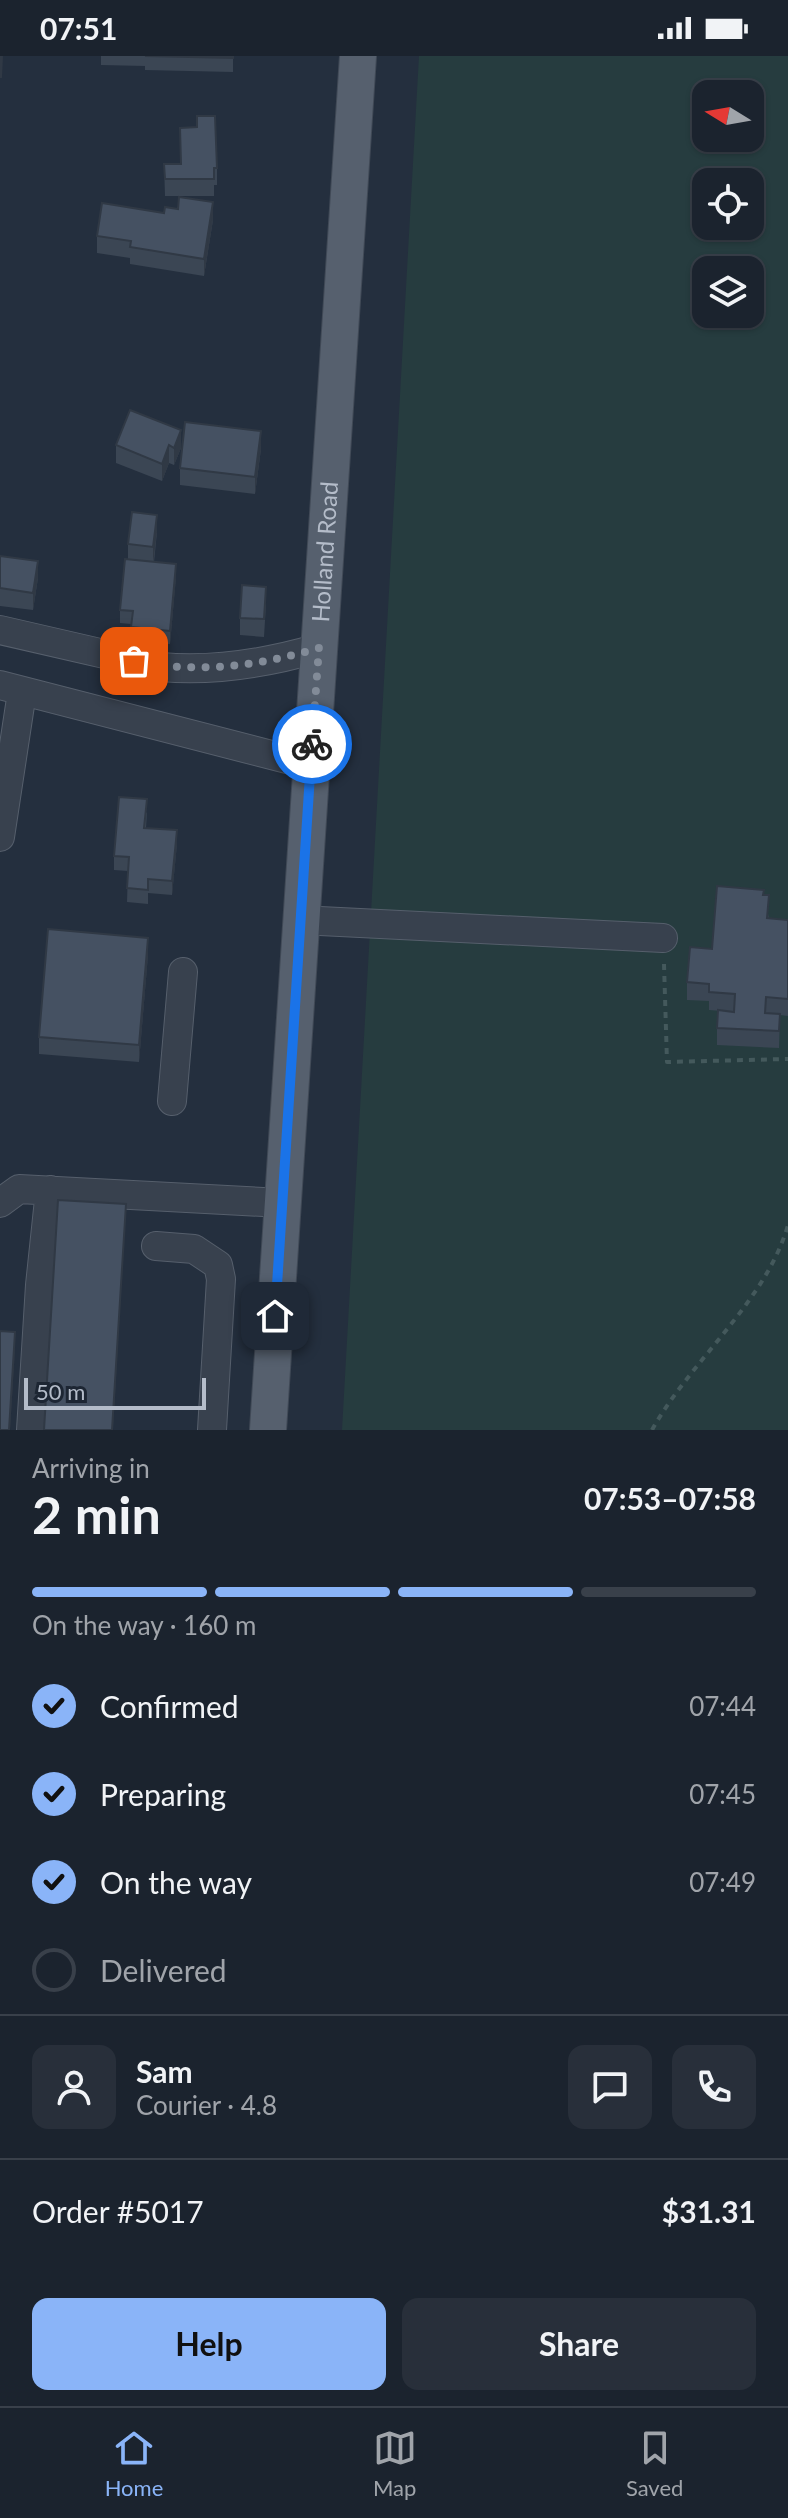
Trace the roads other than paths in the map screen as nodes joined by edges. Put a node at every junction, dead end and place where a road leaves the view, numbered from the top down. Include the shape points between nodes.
1 (358, 56) edge
2 (0, 630) edge
3 (319, 648) junction
4 (11, 688) edge
5 (310, 765) junction
6 (0, 837) edge
7 (300, 920) junction
8 (663, 938) road end
9 (183, 972) dead end
10 (172, 1101) dead end
11 (50, 1190) junction
12 (0, 1203) edge
13 (282, 1203) junction
14 (156, 1246) dead end
15 (31, 1430) edge
16 (212, 1430) edge
17 (268, 1430) edge

1 - 3 main road, Holland Road
2 - 3 street via 187,669 235,667
3 - 5 main road, Holland Road
4 - 5 street
4 - 6 street
5 - 7 main road, Holland Road
7 - 8 street
7 - 13 main road, Holland Road
9 - 10 street
11 - 12 street via 19,1189
11 - 13 street
11 - 15 street
13 - 17 main road, Holland Road
14 - 16 street via 194,1249 218,1265

